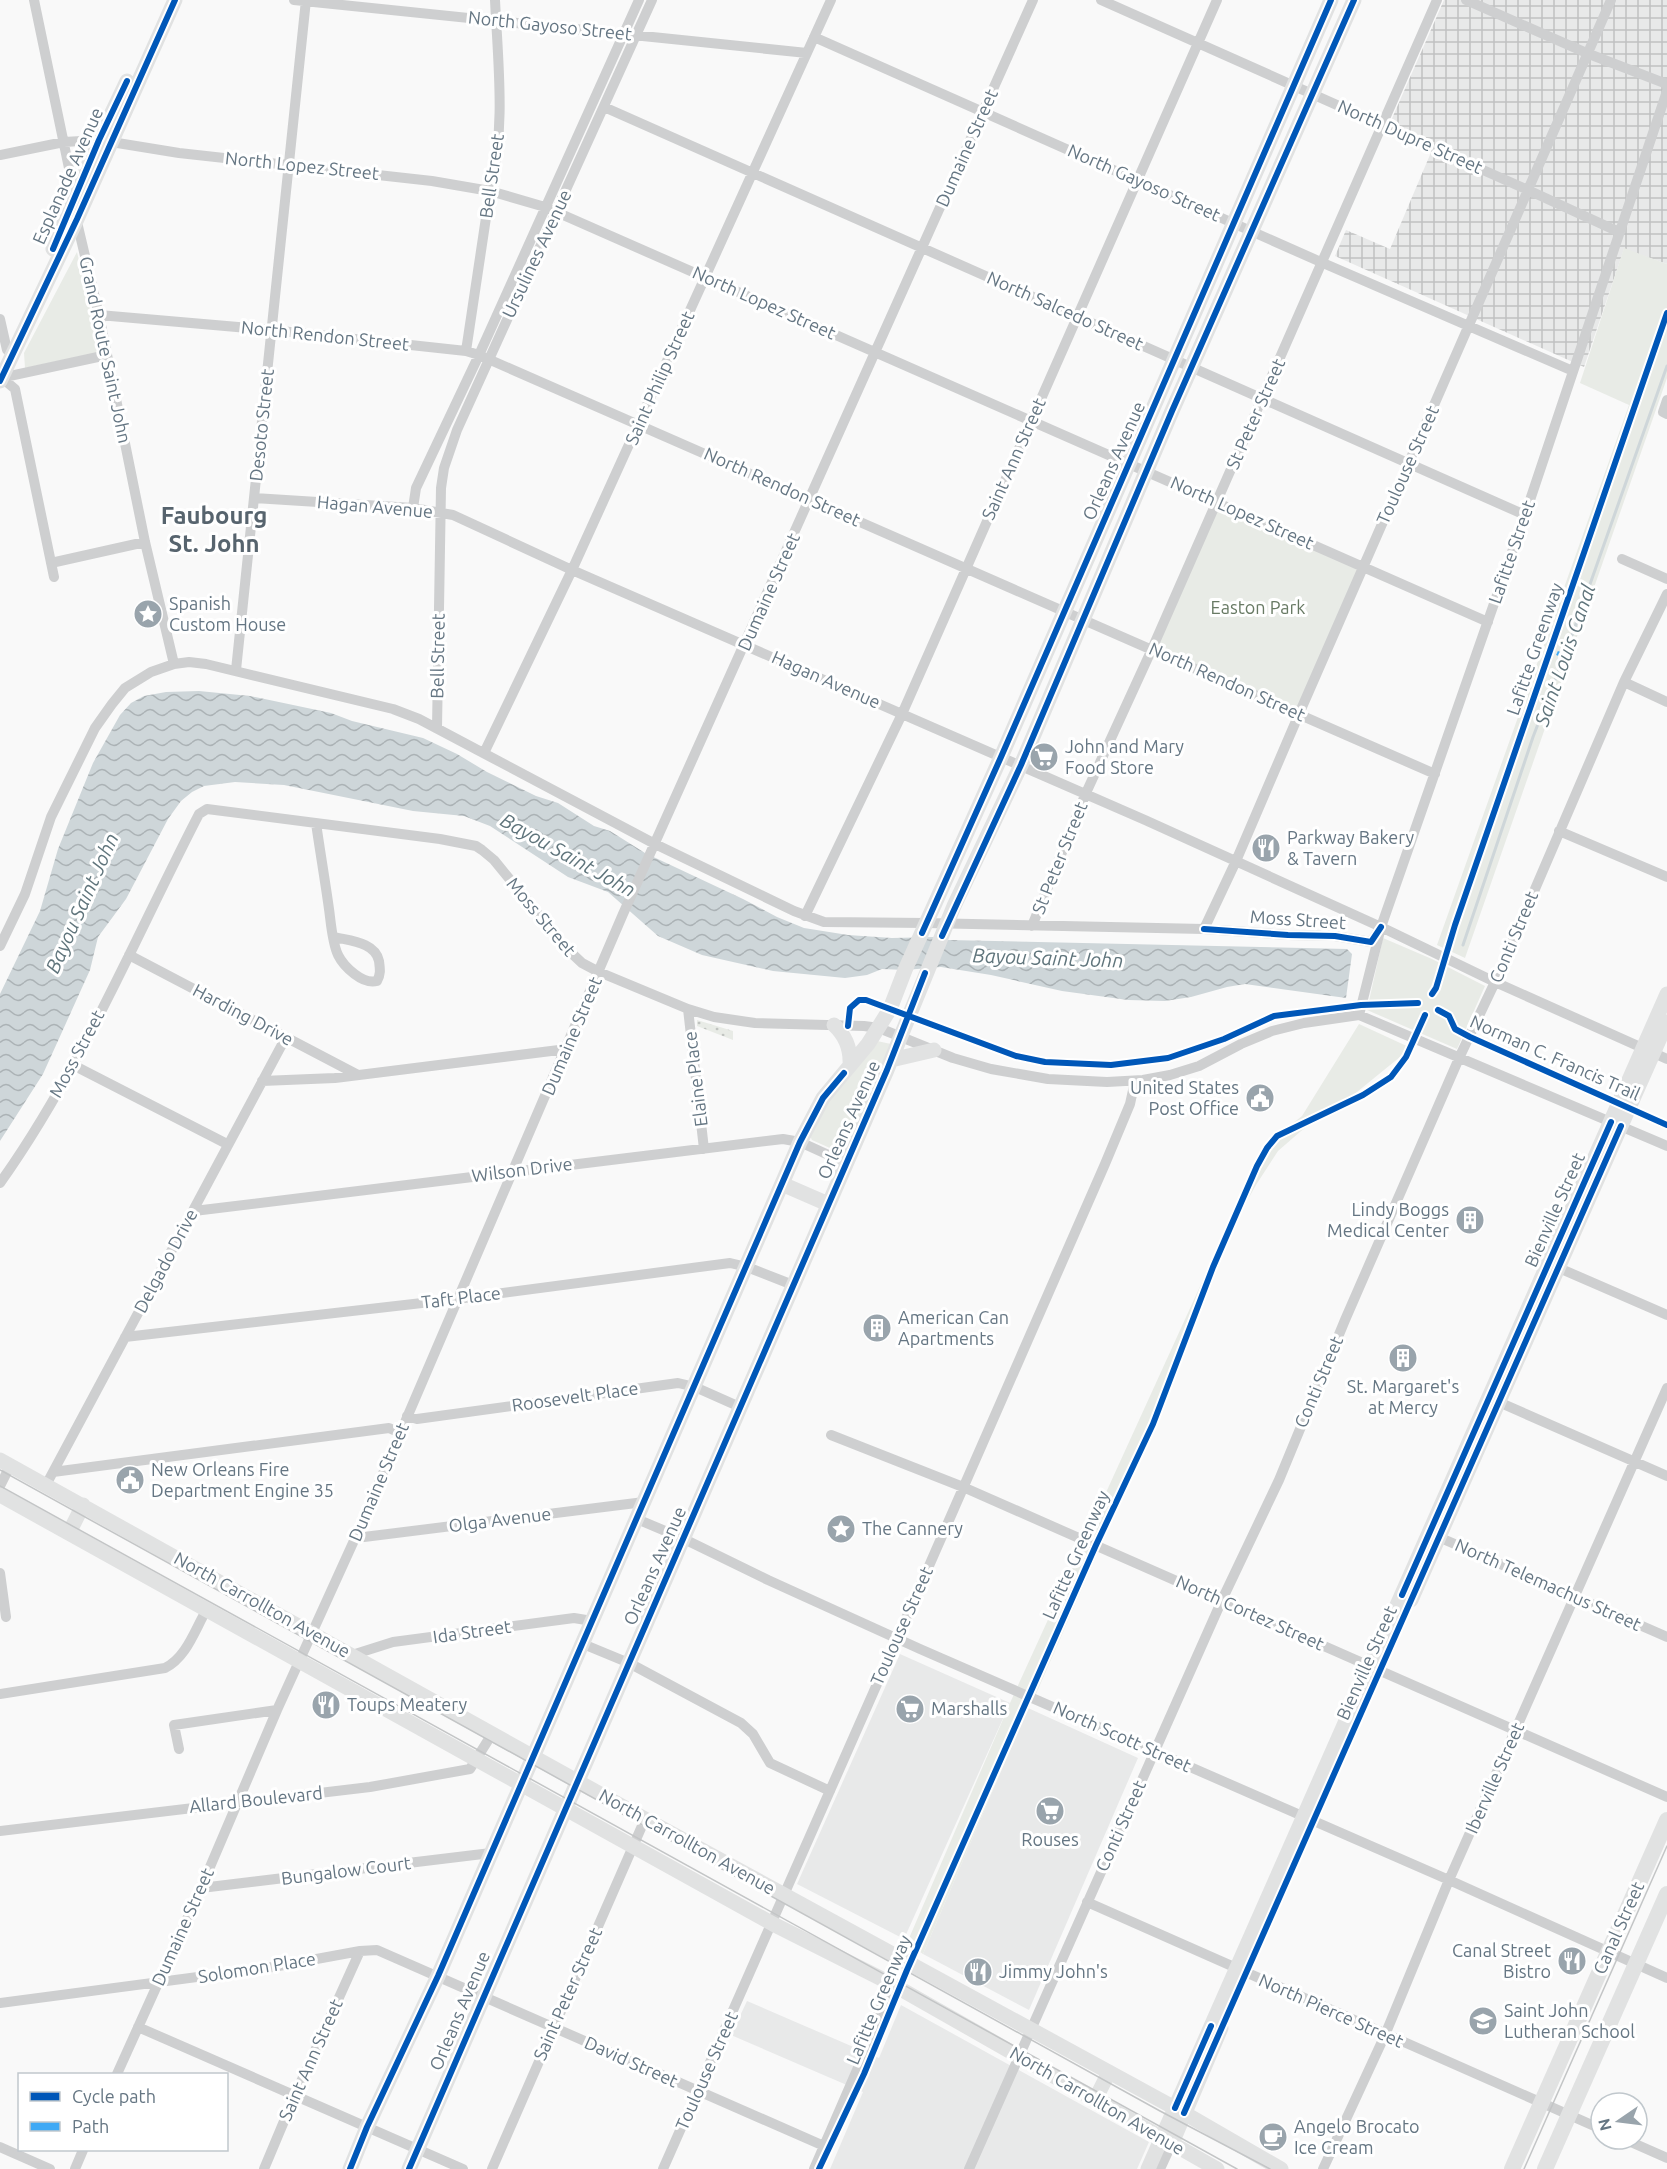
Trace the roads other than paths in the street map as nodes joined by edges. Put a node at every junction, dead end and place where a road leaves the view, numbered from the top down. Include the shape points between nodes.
1 (34, 0) edge
2 (165, 0) edge
3 (175, 0) edge
4 (294, 0) edge
5 (495, 0) edge
6 (639, 0) edge
7 (652, 0) edge
8 (831, 0) edge
9 (1033, 0) edge
10 (1101, 0) edge
11 (1216, 0) edge
12 (1331, 0) edge
13 (1354, 0) edge
14 (1437, 0) edge
15 (1467, 0) edge
16 (1611, 0) edge
17 (306, 1) edge
18 (496, 21) junction
19 (623, 34) junction
20 (636, 35) junction
21 (814, 37) junction
22 (1198, 43) junction
23 (807, 53) junction
24 (1589, 54) junction
25 (1667, 84) edge
26 (1293, 86) junction
27 (1667, 91) edge
28 (1312, 94) junction
29 (604, 107) junction
30 (983, 112) junction
31 (1383, 126) junction
32 (64, 141) junction
33 (104, 142) junction
34 (0, 155) edge
35 (289, 164) junction
36 (752, 173) junction
37 (1137, 180) junction
38 (1528, 190) junction
39 (490, 191) junction
40 (73, 200) junction
41 (545, 207) junction
42 (556, 212) junction
43 (77, 219) junction
44 (1234, 223) junction
45 (1252, 231) junction
46 (1619, 232) junction
47 (922, 248) junction
48 (1323, 263) junction
49 (705, 277) junction
50 (99, 315) junction
51 (1077, 317) junction
52 (0, 319) edge
53 (1468, 326) junction
54 (272, 330) junction
55 (466, 351) junction
56 (876, 352) junction
57 (107, 355) junction
58 (484, 357) junction
59 (1174, 359) junction
60 (1192, 367) junction
61 (2, 370) edge
62 (1573, 371) junction
63 (1263, 399) junction
64 (1667, 400) edge
65 (1665, 413) edge
66 (1031, 420) junction
67 (639, 424) junction
68 (1129, 463) junction
69 (1409, 463) junction
70 (1146, 471) junction
71 (254, 498) junction
72 (810, 499) junction
73 (1217, 502) junction
74 (413, 508) junction
75 (441, 512) junction
76 (1525, 515) junction
77 (145, 542) junction
78 (1622, 559) dead end
79 (51, 563) junction
80 (1363, 566) junction
81 (967, 568) junction
82 (572, 570) junction
83 (54, 577) dead end
84 (1667, 579) edge
85 (1667, 594) edge
86 (1065, 610) junction
87 (1083, 619) junction
88 (1488, 622) junction
89 (745, 645) junction
90 (1152, 649) junction
91 (174, 664) junction
92 (236, 670) junction
93 (1624, 682) junction
94 (1667, 702) edge
95 (902, 714) junction
96 (1299, 714) junction
97 (437, 728) junction
98 (484, 753) junction
99 (1001, 757) junction
100 (1021, 765) junction
101 (1435, 774) junction
102 (1086, 793) junction
103 (316, 823) junction
104 (1559, 831) junction
105 (652, 849) junction
106 (1236, 861) junction
107 (1667, 877) edge
108 (805, 916) junction
109 (1032, 927) junction
110 (1381, 927) junction
111 (924, 928) junction
112 (1204, 929) junction
113 (944, 930) junction
114 (334, 937) junction
115 (0, 946) edge
116 (129, 955) junction
117 (600, 972) junction
118 (1495, 982) junction
119 (1667, 994) edge
120 (688, 1009) junction
121 (1359, 1015) junction
122 (1667, 1022) edge
123 (834, 1025) junction
124 (879, 1028) junction
125 (286, 1036) junction
126 (901, 1036) junction
127 (567, 1049) junction
128 (934, 1050) junction
129 (1654, 1054) edge
130 (1460, 1056) junction
131 (891, 1060) junction
132 (73, 1065) junction
133 (850, 1066) junction
134 (358, 1075) junction
135 (262, 1081) junction
136 (1135, 1081) junction
137 (1616, 1124) junction
138 (800, 1142) junction
139 (227, 1144) junction
140 (1667, 1146) edge
141 (704, 1149) junction
142 (846, 1163) junction
143 (514, 1171) junction
144 (0, 1183) edge
145 (782, 1184) junction
146 (828, 1204) junction
147 (194, 1211) junction
148 (1554, 1265) junction
149 (747, 1267) junction
150 (793, 1285) junction
151 (457, 1299) junction
152 (1667, 1315) edge
153 (125, 1337) junction
154 (695, 1387) junction
155 (1667, 1388) edge
156 (1494, 1400) junction
157 (740, 1407) junction
158 (407, 1416) junction
159 (400, 1433) junction
160 (831, 1435) dead end
161 (1635, 1461) junction
162 (5, 1463) edge
163 (1667, 1476) edge
164 (50, 1479) junction
165 (0, 1486) edge
166 (963, 1487) junction
167 (0, 1495) edge
168 (644, 1502) junction
169 (82, 1505) junction
170 (637, 1519) junction
171 (69, 1533) junction
172 (357, 1534) junction
173 (1434, 1535) junction
174 (684, 1539) junction
175 (0, 1573) edge
176 (1575, 1597) junction
177 (1222, 1600) junction
178 (207, 1609) junction
179 (6, 1617) dead end
180 (592, 1621) junction
181 (312, 1633) junction
182 (1667, 1637) edge
183 (897, 1638) junction
184 (583, 1644) junction
185 (352, 1655) junction
186 (300, 1660) junction
187 (629, 1663) junction
188 (1376, 1668) junction
189 (0, 1694) edge
190 (277, 1710) junction
191 (1516, 1731) junction
192 (492, 1734) junction
193 (179, 1749) dead end
194 (1154, 1752) junction
195 (533, 1756) junction
196 (477, 1760) junction
197 (577, 1781) junction
198 (521, 1785) junction
199 (830, 1791) junction
200 (1667, 1797) edge
201 (237, 1803) junction
202 (565, 1809) junction
203 (645, 1819) junction
204 (1309, 1819) junction
205 (1667, 1820) edge
206 (0, 1831) edge
207 (632, 1845) junction
208 (491, 1853) junction
209 (1449, 1880) junction
210 (201, 1888) junction
211 (1667, 1894) edge
212 (785, 1895) junction
213 (1087, 1902) junction
214 (773, 1924) junction
215 (360, 1951) junction
216 (1608, 1952) junction
217 (903, 1961) junction
218 (1636, 1965) junction
219 (1241, 1971) junction
220 (438, 1976) junction
221 (1667, 1978) edge
222 (160, 1982) junction
223 (890, 1983) junction
224 (483, 1997) junction
225 (0, 2003) edge
226 (138, 2027) junction
227 (553, 2028) junction
228 (1031, 2030) junction
229 (1385, 2035) junction
230 (1019, 2056) junction
231 (1109, 2072) junction
232 (117, 2073) edge
233 (698, 2092) junction
234 (295, 2095) junction
235 (1095, 2100) junction
236 (1541, 2104) junction
237 (1180, 2111) junction
238 (1569, 2115) junction
239 (1589, 2124) edge
240 (368, 2127) junction
241 (1167, 2141) junction
242 (824, 2146) junction
243 (0, 2147) edge
244 (418, 2149) junction
245 (1649, 2150) edge
246 (83, 2151) edge
247 (1667, 2158) edge
248 (1257, 2163) edge
249 (50, 2169) edge
250 (75, 2169) edge
251 (264, 2169) edge
252 (350, 2169) edge
253 (409, 2169) edge
254 (464, 2169) edge
255 (492, 2169) edge
256 (663, 2169) edge
257 (814, 2169) edge
258 (969, 2169) edge
259 (1148, 2169) edge
260 (1160, 2169) edge
261 (1217, 2169) edge
262 (1281, 2169) edge
263 (1323, 2169) edge
264 (1512, 2169) edge
265 (1545, 2169) edge

1 - 32 street, Grand Route Saint John
2 - 33 street, Esplanade Avenue
3 - 33 street, Esplanade Avenue
4 - 17 street, North Gayoso Street
5 - 18 street, Bell Street
6 - 19 street, Ursulines Avenue
7 - 20 street, Ursulines Avenue
8 - 21 street, Saint Philip Street
9 - 30 street, Dumaine Street
10 - 22 street, North Dupre Street
11 - 22 street, Saint Ann Street
12 - 26 street, Orleans Avenue
13 - 28 street, Orleans Avenue
14 - 31 street, St Peter Street
15 - 24 street
16 - 24 street, Toulouse Street
17 - 18 street, North Gayoso Street
17 - 35 street, Desoto Street
18 - 19 street, North Gayoso Street
18 - 39 street, Bell Street via 500,133
19 - 20 street, North Gayoso Street
19 - 41 street, Ursulines Avenue
20 - 23 street, North Gayoso Street
20 - 29 street, Ursulines Avenue
21 - 23 street, Saint Philip Street
21 - 30 street, North Gayoso Street
22 - 26 street, North Dupre Street
22 - 37 street, Saint Ann Street
23 - 36 street, Saint Philip Street
24 - 25 street
24 - 38 street, Toulouse Street
26 - 28 street, North Dupre Street
26 - 44 street, Orleans Avenue
27 - 46 street, Lafitte Street
28 - 31 street, North Dupre Street
28 - 45 street, Orleans Avenue
29 - 36 street, North Salcedo Street
29 - 42 street, Ursulines Avenue
30 - 37 street, North Gayoso Street
30 - 47 street, Dumaine Street
31 - 38 street, North Dupre Street
31 - 48 street, St Peter Street
32 - 33 street, North Lopez Street
32 - 34 street, North Lopez Street
32 - 40 street, Grand Route Saint John
33 - 35 street, North Lopez Street
33 - 40 street, Esplanade Avenue
33 - 43 street, Esplanade Avenue
35 - 39 street, North Lopez Street
35 - 54 street, Desoto Street
36 - 47 street, North Salcedo Street
36 - 49 street, Saint Philip Street
37 - 44 street, North Gayoso Street
37 - 51 street, Saint Ann Street
38 - 46 street, North Dupre Street
38 - 53 street, Toulouse Street
39 - 41 street, North Lopez Street
39 - 55 street, Bell Street
40 - 43 street, Grand Route Saint John
40 - 61 street, Esplanade Avenue
41 - 42 street, North Lopez Street
41 - 58 street, Ursulines Avenue
42 - 49 street, North Lopez Street
42 - 58 street, Ursulines Avenue
43 - 50 street, Grand Route Saint John
43 - 61 street, Esplanade Avenue
44 - 45 street, North Gayoso Street
44 - 59 street, Orleans Avenue
45 - 48 street, North Gayoso Street
45 - 60 street, Orleans Avenue
46 - 62 street, Lafitte Street
47 - 51 street, North Salcedo Street
47 - 56 street, Dumaine Street
48 - 53 street, North Gayoso Street
48 - 63 street, St Peter Street
49 - 56 street, North Lopez Street
49 - 67 street, Saint Philip Street
50 - 54 street, North Rendon Street
50 - 57 street, Grand Route Saint John
51 - 59 street, North Salcedo Street
51 - 66 street, Saint Ann Street
52 - 61 street
53 - 62 street, North Gayoso Street
53 - 69 street, Toulouse Street
54 - 55 street, North Rendon Street
54 - 71 street, Desoto Street
55 - 58 street, North Rendon Street
56 - 66 street, North Lopez Street
56 - 72 street, Dumaine Street
57 - 61 street
57 - 77 street, Grand Route Saint John
58 - 67 street, North Rendon Street
58 - 74 street, Ursulines Avenue via 416,488
58 - 75 street, Ursulines Avenue via 446,460
59 - 60 street, North Salcedo Street
59 - 68 street, Orleans Avenue
60 - 63 street, North Salcedo Street
60 - 70 street, Orleans Avenue
61 - 79 street via 15,389
62 - 76 street, Lafitte Street
63 - 69 street, North Salcedo Street
63 - 73 street, St Peter Street
64 - 65 street
66 - 68 street, North Lopez Street
66 - 81 street, Saint Ann Street
67 - 72 street, North Rendon Street
67 - 82 street, Saint Philip Street
68 - 70 street, North Lopez Street
68 - 86 street, Orleans Avenue
69 - 76 street, North Salcedo Street
69 - 80 street, Toulouse Street
70 - 73 street, North Lopez Street
70 - 87 street, Orleans Avenue
71 - 74 street, Hagan Avenue
71 - 92 street, Desoto Street
72 - 81 street, North Rendon Street
72 - 89 street, Dumaine Street
73 - 80 street, North Lopez Street
73 - 90 street, St Peter Street
74 - 75 street, Hagan Avenue
75 - 82 street, Hagan Avenue
75 - 97 street, Bell Street
76 - 88 street, Lafitte Street
77 - 79 street
77 - 91 street, Grand Route Saint John
78 - 84 street
79 - 83 street
80 - 88 street, North Lopez Street
80 - 96 street, Toulouse Street
81 - 86 street, North Rendon Street
81 - 95 street, Saint Ann Street
82 - 89 street, Hagan Avenue
82 - 98 street, Saint Philip Street
85 - 93 street, Conti Street
86 - 87 street, North Rendon Street
86 - 99 street, Orleans Avenue
87 - 90 street, North Rendon Street
87 - 100 street, Orleans Avenue
88 - 101 street, Lafitte Street
89 - 95 street, Hagan Avenue
89 - 105 street, Dumaine Street
90 - 96 street, North Rendon Street
90 - 102 street, St Peter Street
91 - 92 street, Moss Street via 189,662
91 - 115 street, Moss Street via 125,688 95,728 51,817 25,894
92 - 97 street, Moss Street via 393,709
93 - 94 street
93 - 104 street, Conti Street
95 - 99 street, Hagan Avenue
95 - 108 street, Saint Ann Street
96 - 101 street, North Rendon Street
96 - 106 street, Toulouse Street
97 - 98 street, Moss Street
98 - 105 street, Moss Street
99 - 100 street, Hagan Avenue
99 - 111 street, Orleans Avenue
100 - 102 street, Hagan Avenue
100 - 113 street, Orleans Avenue
101 - 110 street, Lafitte Street
102 - 106 street, Hagan Avenue
102 - 109 street, St Peter Street
103 - 114 street
103 - 116 street, Moss Street via 202,811
103 - 117 street, Moss Street via 476,846 494,860 574,957
104 - 107 street
104 - 118 street, Conti Street
105 - 108 street, Moss Street
105 - 117 street, Dumaine Street
106 - 110 street, Hagan Avenue
106 - 112 street, Toulouse Street
108 - 111 street, Moss Street via 834,923
109 - 112 street, Moss Street
109 - 113 street, Moss Street
110 - 112 street, Moss Street via 1371,942 1335,936
110 - 118 street, Hagan Avenue
110 - 121 street, Lafitte Street
111 - 113 street, Moss Street
111 - 124 street, Orleans Avenue
113 - 126 street, Orleans Avenue
114 - 114 street via 376,951 381,972 377,981 369,982 344,963
116 - 125 street, Harding Drive
116 - 132 street, Moss Street
117 - 120 street, Moss Street
117 - 127 street, Dumaine Street
118 - 129 street, Hagan Avenue
118 - 130 street, Conti Street
119 - 129 street, Bienville Street
120 - 123 street, Moss Street via 755,1023
120 - 141 street, Elaine Place
121 - 130 street
121 - 136 street, Moss Street via 1272,1031 1199,1066
122 - 129 street, Bienville Street
123 - 124 street, Moss Street
123 - 133 street via 846,1039
124 - 126 street, Moss Street
124 - 133 street, Orleans Avenue
125 - 134 street, Harding Drive
125 - 135 street, Delgado Drive
126 - 128 street, Moss Street
126 - 131 street, Orleans Avenue
127 - 134 street
127 - 143 street, Dumaine Street
128 - 131 street
128 - 136 street, Moss Street via 991,1069 1032,1077
129 - 137 street, Bienville Street
130 - 137 street
130 - 177 street, Conti Street via 1279,1480
131 - 142 street, Orleans Avenue
132 - 139 street
132 - 144 street, Moss Street via 36,1131
133 - 138 street, Orleans Avenue via 823,1098
134 - 135 street
135 - 139 street, Delgado Drive
136 - 166 street, Toulouse Street via 1130,1104 1109,1154
137 - 140 street
137 - 148 street, Bienville Street
138 - 141 street, Wilson Drive via 783,1139
138 - 142 street, Wilson Drive
138 - 145 street, Orleans Avenue
139 - 147 street, Delgado Drive
141 - 143 street, Wilson Drive
142 - 146 street, Orleans Avenue
143 - 147 street, Wilson Drive
143 - 151 street, Dumaine Street
145 - 146 street
145 - 149 street, Orleans Avenue
146 - 150 street, Orleans Avenue
147 - 153 street, Delgado Drive
148 - 152 street
148 - 156 street, Bienville Street
149 - 150 street, Taft Place
149 - 151 street, Taft Place via 730,1263
149 - 154 street, Orleans Avenue
150 - 157 street, Orleans Avenue
151 - 153 street, Taft Place
151 - 158 street, Dumaine Street
153 - 164 street, Delgado Drive
154 - 157 street, Roosevelt Place
154 - 158 street, Roosevelt Place via 678,1383 417,1419
154 - 168 street, Orleans Avenue
155 - 161 street, Iberville Street
156 - 161 street
156 - 173 street, Bienville Street
157 - 174 street, Orleans Avenue
158 - 159 street, Dumaine Street
159 - 164 street via 389,1428
159 - 172 street, Dumaine Street
160 - 166 street, North Cortez Street
161 - 163 street
161 - 176 street, Iberville Street
162 - 164 street, North Carrollton Avenue
162 - 165 street
164 - 169 street, North Carrollton Avenue
166 - 177 street, North Cortez Street
166 - 183 street, Toulouse Street
167 - 171 street, North Carrollton Avenue
168 - 170 street, Orleans Avenue
168 - 172 street, Olga Avenue via 364,1537
169 - 171 street
169 - 181 street, North Carrollton Avenue
170 - 174 street, North Scott Street
170 - 180 street, Orleans Avenue
171 - 178 street, North Carrollton Avenue
172 - 181 street, Dumaine Street
173 - 176 street, North Telemachus Street
173 - 188 street, Bienville Street
174 - 183 street, North Scott Street
174 - 187 street, Orleans Avenue
175 - 179 street
176 - 182 street, North Telemachus Street
176 - 191 street, Iberville Street
177 - 188 street, North Cortez Street
177 - 194 street, Conti Street
178 - 186 street, North Carrollton Avenue
178 - 189 street via 182,1655 165,1668
180 - 184 street, Orleans Avenue
180 - 185 street, Ida Street via 574,1617 393,1642
181 - 185 street, North Carrollton Avenue
181 - 186 street, Dumaine Street
183 - 194 street, North Scott Street
183 - 199 street, Toulouse Street
184 - 187 street
184 - 195 street, Orleans Avenue
185 - 192 street, North Carrollton Avenue
186 - 190 street, Dumaine Street
186 - 196 street, North Carrollton Avenue
187 - 197 street, Orleans Avenue
187 - 199 street via 741,1723 753,1734 770,1763
188 - 191 street, North Cortez Street
188 - 204 street, Bienville Street
190 - 193 street via 174,1725
190 - 201 street, Dumaine Street
191 - 200 street, North Cortez Street
191 - 209 street, Iberville Street
192 - 195 street, North Carrollton Avenue
192 - 196 street
194 - 204 street, North Scott Street
194 - 213 street, Conti Street
195 - 197 street, North Carrollton Avenue
195 - 198 street, Orleans Avenue
196 - 198 street, North Carrollton Avenue
196 - 201 street, Allard Boulevard via 470,1769 370,1787
197 - 202 street, Orleans Avenue
197 - 203 street, North Carrollton Avenue
198 - 202 street, North Carrollton Avenue
198 - 208 street, Orleans Avenue
199 - 212 street, Toulouse Street
201 - 206 street, Allard Boulevard
201 - 210 street, Dumaine Street
202 - 207 street, North Carrollton Avenue
202 - 224 street, Orleans Avenue
203 - 207 street, Saint Peter Street
203 - 212 street, North Carrollton Avenue
204 - 209 street, North Scott Street
204 - 219 street, Bienville Street
205 - 216 main road, Canal Street
207 - 214 street, North Carrollton Avenue
207 - 227 street, Saint Peter Street
208 - 210 street, Bungalow Court
208 - 220 street, Orleans Avenue
209 - 216 street, North Scott Street
209 - 229 street, Iberville Street
210 - 222 street, Dumaine Street
211 - 218 main road, Canal Street
212 - 214 street, Toulouse Street
212 - 217 street, North Carrollton Avenue
213 - 219 street, North Pierce Street
213 - 228 street, Conti Street
214 - 223 street, North Carrollton Avenue
214 - 233 street, Toulouse Street
215 - 220 street, Solomon Place via 377,1950
215 - 222 street, Solomon Place
215 - 234 street, Saint Ann Street
216 - 218 street, North Scott Street
216 - 236 main road, Canal Street
217 - 223 street
217 - 228 street, North Carrollton Avenue
218 - 221 street, North Scott Street
218 - 238 main road, Canal Street
219 - 229 street, North Pierce Street
219 - 237 street, Bienville Street
220 - 224 street, David Street
220 - 240 street, Orleans Avenue
222 - 225 street, Solomon Place
222 - 226 street, Dumaine Street
223 - 230 street, North Carrollton Avenue
223 - 242 street
224 - 227 street, David Street
224 - 244 street, Orleans Avenue
226 - 232 street, Dumaine Street
226 - 234 street
227 - 233 street, David Street
227 - 255 street, Saint Peter Street
228 - 230 street, Conti Street
228 - 231 street, North Carrollton Avenue
229 - 236 street, North Pierce Street
229 - 263 street, Iberville Street
230 - 235 street, North Carrollton Avenue
230 - 258 street, Conti Street
231 - 235 street
231 - 237 street, North Carrollton Avenue
233 - 242 street, David Street
233 - 256 street, Toulouse Street
234 - 240 street
234 - 251 street, Saint Ann Street
235 - 241 street, North Carrollton Avenue
236 - 238 street, North Pierce Street
236 - 264 main road, Canal Street
237 - 241 street, Bienville Street
237 - 248 street, North Carrollton Avenue
238 - 239 street, North Pierce Street
238 - 265 main road, Canal Street
240 - 244 street
240 - 252 street, Orleans Avenue
241 - 259 street, Bienville Street
241 - 260 street, Bienville Street
241 - 261 street, North Carrollton Avenue
242 - 257 street
243 - 249 street
244 - 253 street, Orleans Avenue
244 - 254 street
245 - 247 street
246 - 250 street
248 - 262 street, North Carrollton Avenue

